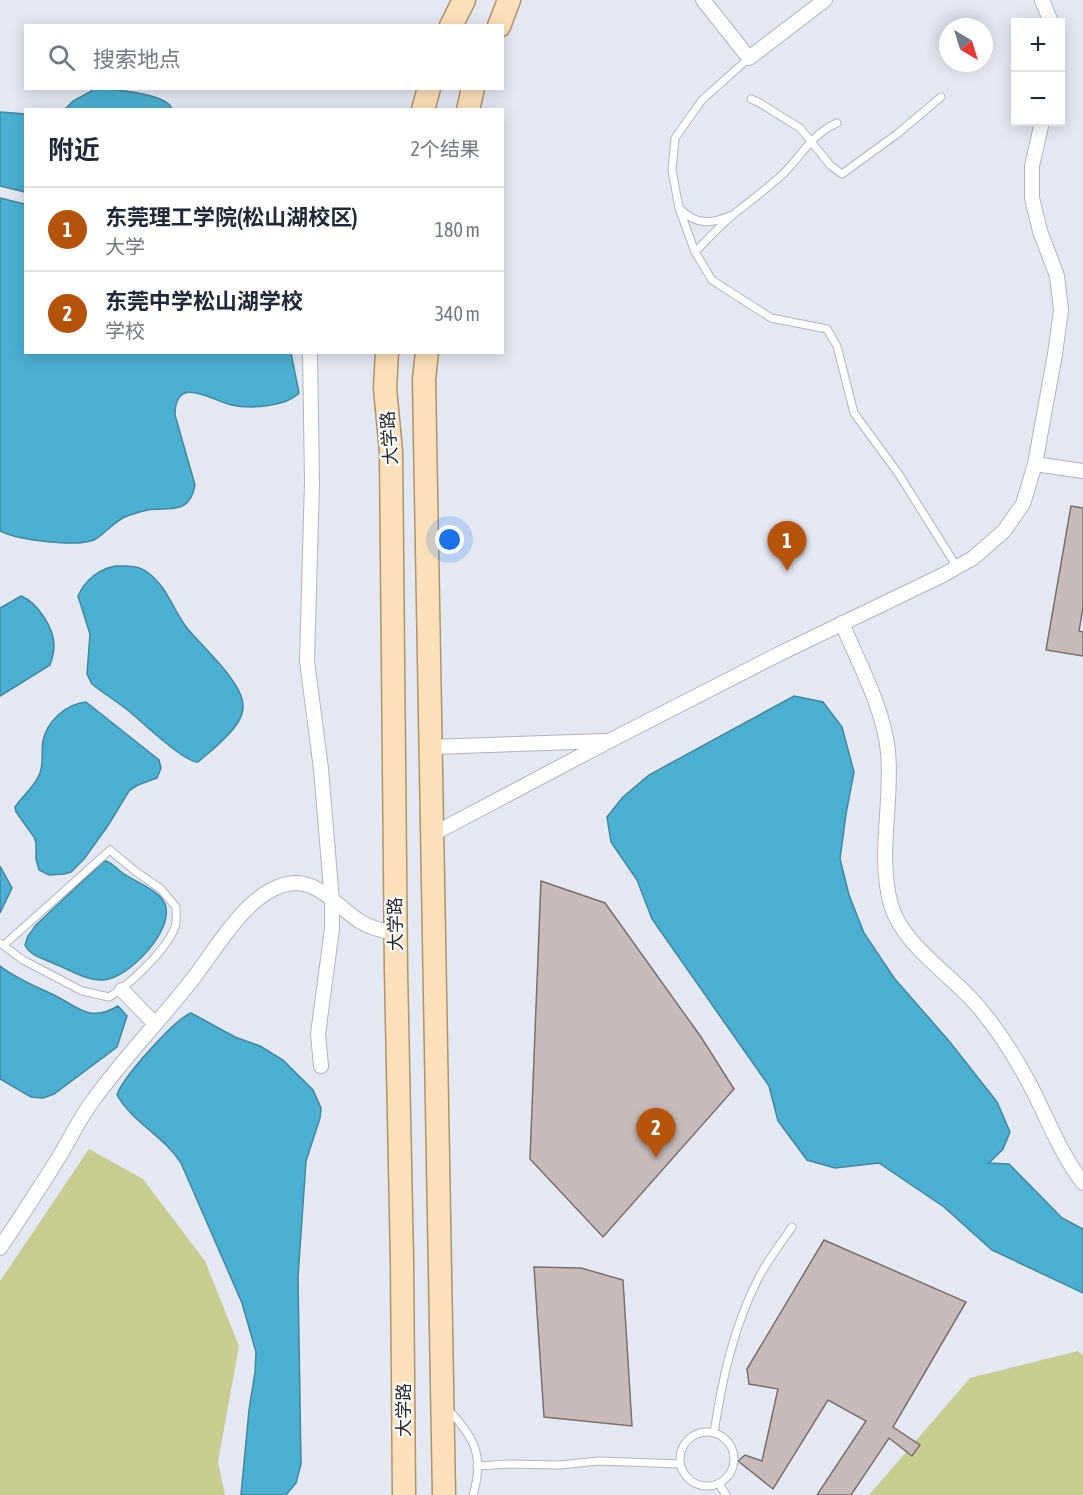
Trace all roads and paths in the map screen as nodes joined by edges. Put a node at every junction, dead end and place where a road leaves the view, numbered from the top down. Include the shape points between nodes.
1 (464, 0) edge
2 (509, 0) edge
3 (703, 0) edge
4 (825, 0) edge
5 (1042, 0) edge
6 (1049, 18) edge
7 (452, 24) edge
8 (500, 24) edge
9 (749, 58) junction
10 (428, 90) edge
11 (473, 90) edge
12 (940, 97) dead end
13 (751, 99) dead end
14 (424, 108) edge
15 (468, 108) edge
16 (837, 123) dead end
17 (1041, 126) edge
18 (810, 142) junction
19 (679, 208) junction
20 (735, 213) junction
21 (695, 252) junction
22 (310, 354) edge
23 (387, 354) edge
24 (427, 354) edge
25 (1035, 464) junction
26 (1083, 471) edge
27 (957, 567) junction
28 (842, 623) junction
29 (609, 741) junction
30 (432, 747) junction
31 (433, 834) junction
32 (332, 901) junction
33 (395, 933) junction
34 (2, 944) edge
35 (122, 990) junction
36 (155, 1024) junction
37 (321, 1066) dead end
38 (1083, 1183) edge
39 (792, 1227) dead end
40 (0, 1248) edge
41 (442, 1403) junction
42 (714, 1432) junction
43 (680, 1464) junction
44 (477, 1466) junction
45 (719, 1484) junction
46 (404, 1495) edge
47 (444, 1495) edge
48 (473, 1495) edge
49 (726, 1495) edge

1 - 7 main road
2 - 8 main road
3 - 9 street
4 - 9 street
5 - 6 street
9 - 19 lane via 702,100 675,138 672,170
10 - 14 main road
11 - 15 main road
12 - 18 lane via 842,174
13 - 18 lane via 788,119
16 - 18 lane
17 - 25 street via 1032,166 1032,198 1057,276 1061,310
18 - 20 lane via 782,175
19 - 20 lane via 697,221 715,222
19 - 21 lane
20 - 21 lane
21 - 27 lane via 712,280 771,318 827,329 837,346 854,413 898,473
22 - 32 street via 312,482 307,661
23 - 33 main road, 大学路
24 - 30 main road, 大学路 via 424,379
25 - 26 street
25 - 27 street via 1023,504 1004,531
27 - 28 street
28 - 29 street
28 - 38 street via 879,711 888,751 884,867 892,907 907,936 976,1004 1005,1040 1069,1165
29 - 30 street
29 - 31 street
30 - 31 main road, 大学路
31 - 41 main road, 大学路
32 - 33 street via 363,924
32 - 36 street via 313,888 295,883 259,898 226,932 196,976
32 - 37 street via 318,1034
33 - 46 main road, 大学路
34 - 35 lane via 23,960 82,991 109,998
34 - 35 lane via 110,850 161,889 176,907 175,926 163,946
35 - 36 street
36 - 40 street via 90,1104
39 - 42 lane via 759,1276 745,1309 732,1344
41 - 44 lane via 471,1438
41 - 47 main road, 大学路
42 - 43 lane via 695,1434 687,1440
42 - 45 lane via 729,1443 734,1461 732,1471
43 - 44 lane via 599,1461
43 - 45 lane via 694,1484
44 - 48 lane
45 - 49 lane

